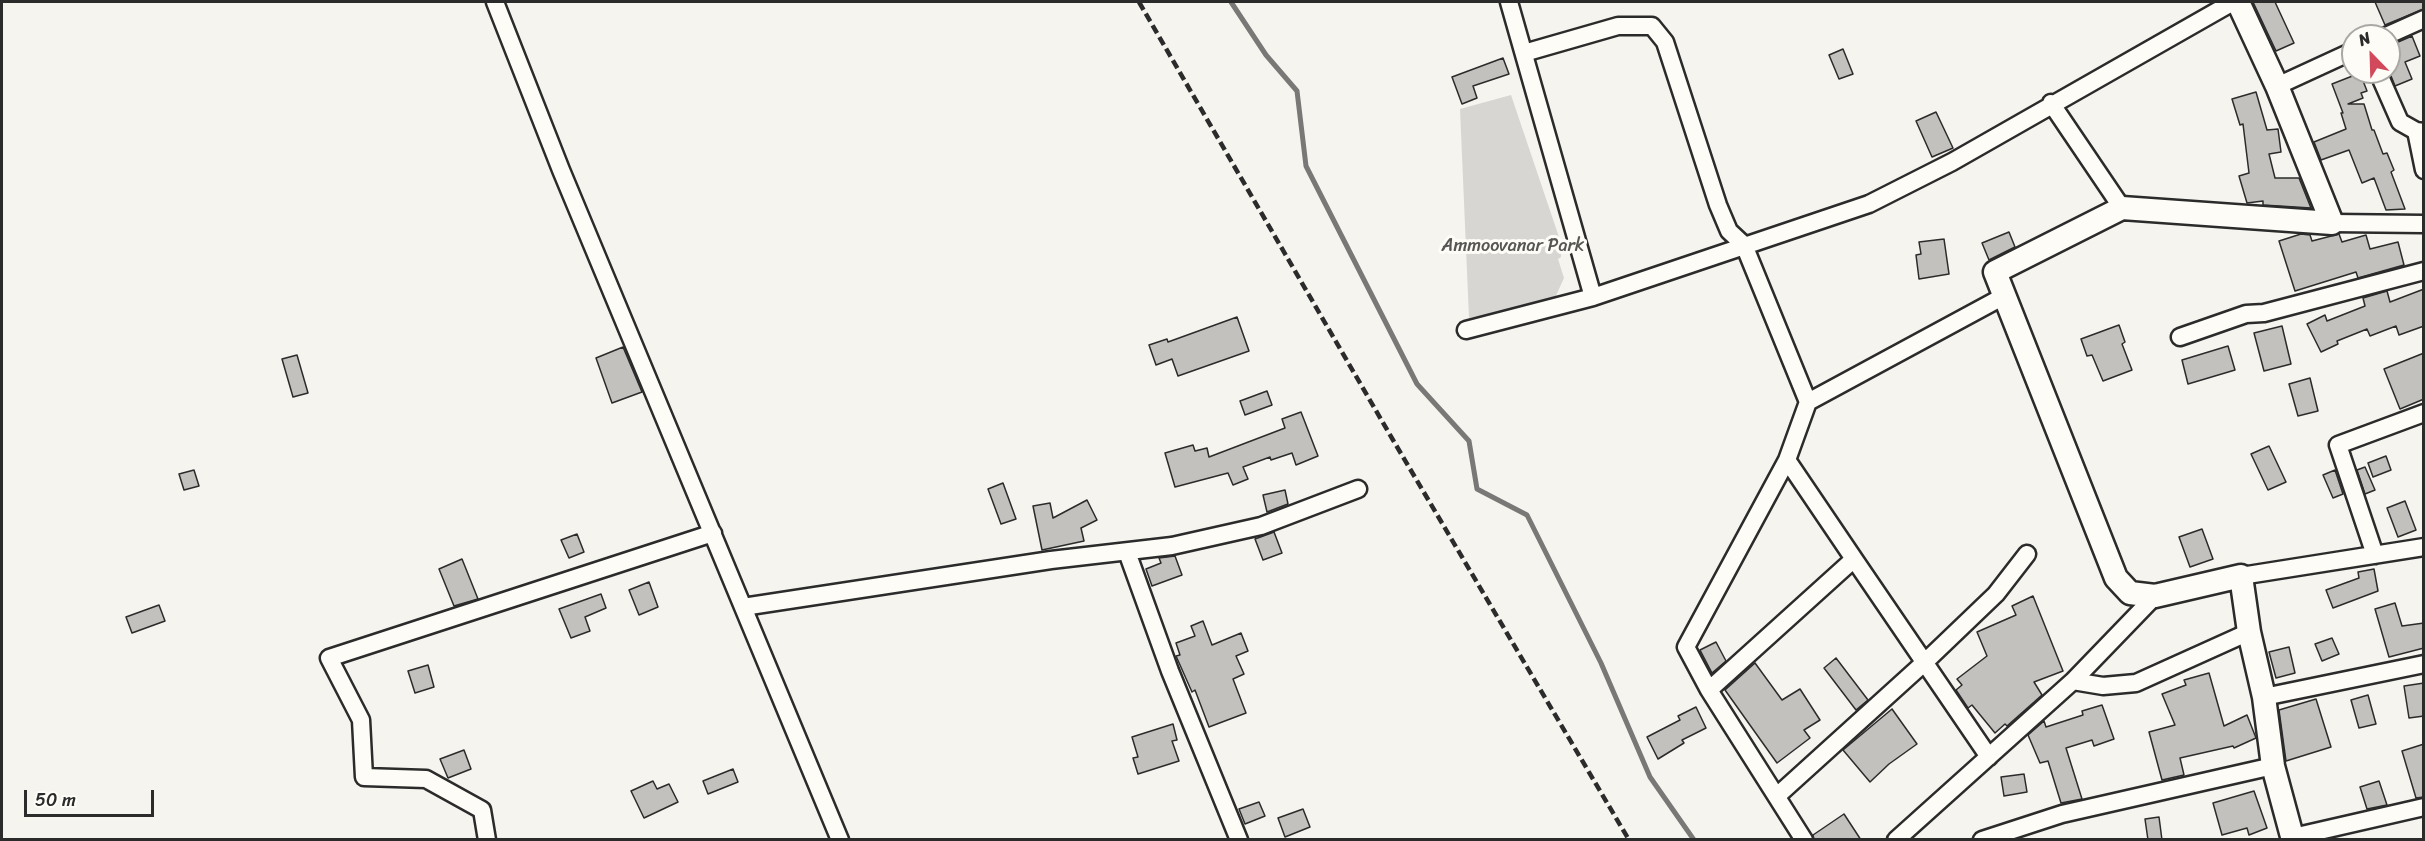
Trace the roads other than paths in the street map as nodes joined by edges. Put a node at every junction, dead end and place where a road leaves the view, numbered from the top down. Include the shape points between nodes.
1 (495, 2) edge
2 (1509, 2) edge
3 (2233, 2) edge
4 (2238, 2) edge
5 (2424, 19) edge
6 (2401, 29) edge
7 (1524, 53) junction
8 (2341, 57) edge
9 (2383, 84) edge
10 (2277, 86) junction
11 (2051, 103) junction
12 (2420, 131) edge
13 (2424, 170) edge
14 (2122, 208) junction
15 (2332, 223) junction
16 (2424, 224) edge
17 (1744, 245) junction
18 (2424, 271) edge
19 (2006, 295) junction
20 (1593, 297) junction
21 (1466, 330) dead end
22 (2180, 337) dead end
23 (1808, 402) junction
24 (2424, 413) edge
25 (1787, 460) junction
26 (1358, 489) dead end
27 (712, 533) junction
28 (2424, 547) edge
29 (1127, 552) junction
30 (2027, 554) dead end
31 (2375, 555) junction
32 (1854, 559) junction
33 (2241, 576) junction
34 (2155, 596) junction
35 (743, 607) junction
36 (2249, 632) junction
37 (1925, 662) junction
38 (2424, 664) edge
39 (2073, 681) junction
40 (1709, 690) junction
41 (2264, 697) junction
42 (1989, 757) junction
43 (2273, 765) junction
44 (1777, 795) junction
45 (2424, 807) edge
46 (2293, 838) edge
47 (487, 840) edge
48 (840, 840) edge
49 (1239, 840) edge
50 (1804, 840) edge
51 (1896, 840) edge
52 (1982, 840) edge

1 - 27 street
2 - 7 street
3 - 11 street
4 - 10 street
5 - 6 street
7 - 17 street via 1618,26 1652,26 1665,42 1721,214 1729,231
7 - 20 street
8 - 10 street
9 - 12 street via 2400,122
10 - 15 street
11 - 14 street
11 - 17 street via 1952,162 1869,204
12 - 13 street
14 - 15 street
14 - 19 street via 1995,272
15 - 16 street
17 - 20 street
17 - 23 street
18 - 22 street via 2264,313 2246,314
19 - 23 street
19 - 34 street via 2116,578 2130,593
20 - 21 street
23 - 25 street
24 - 31 street via 2338,445
25 - 32 street
25 - 40 street via 1686,647
26 - 29 street via 1261,526
27 - 35 street
27 - 47 street via 329,658 361,720 364,777 426,779 482,810
28 - 31 street
29 - 35 street
29 - 49 street via 1170,671
30 - 37 street via 1995,594
31 - 33 street
32 - 37 street
32 - 40 street
33 - 34 street
33 - 36 street
34 - 39 street
35 - 48 street
36 - 39 street via 2136,683 2103,686
36 - 41 street
37 - 42 street
37 - 44 street
38 - 41 street
39 - 42 street
40 - 44 street
41 - 43 street
42 - 51 street
43 - 46 street
43 - 52 street via 2062,814
44 - 50 street
45 - 46 street

